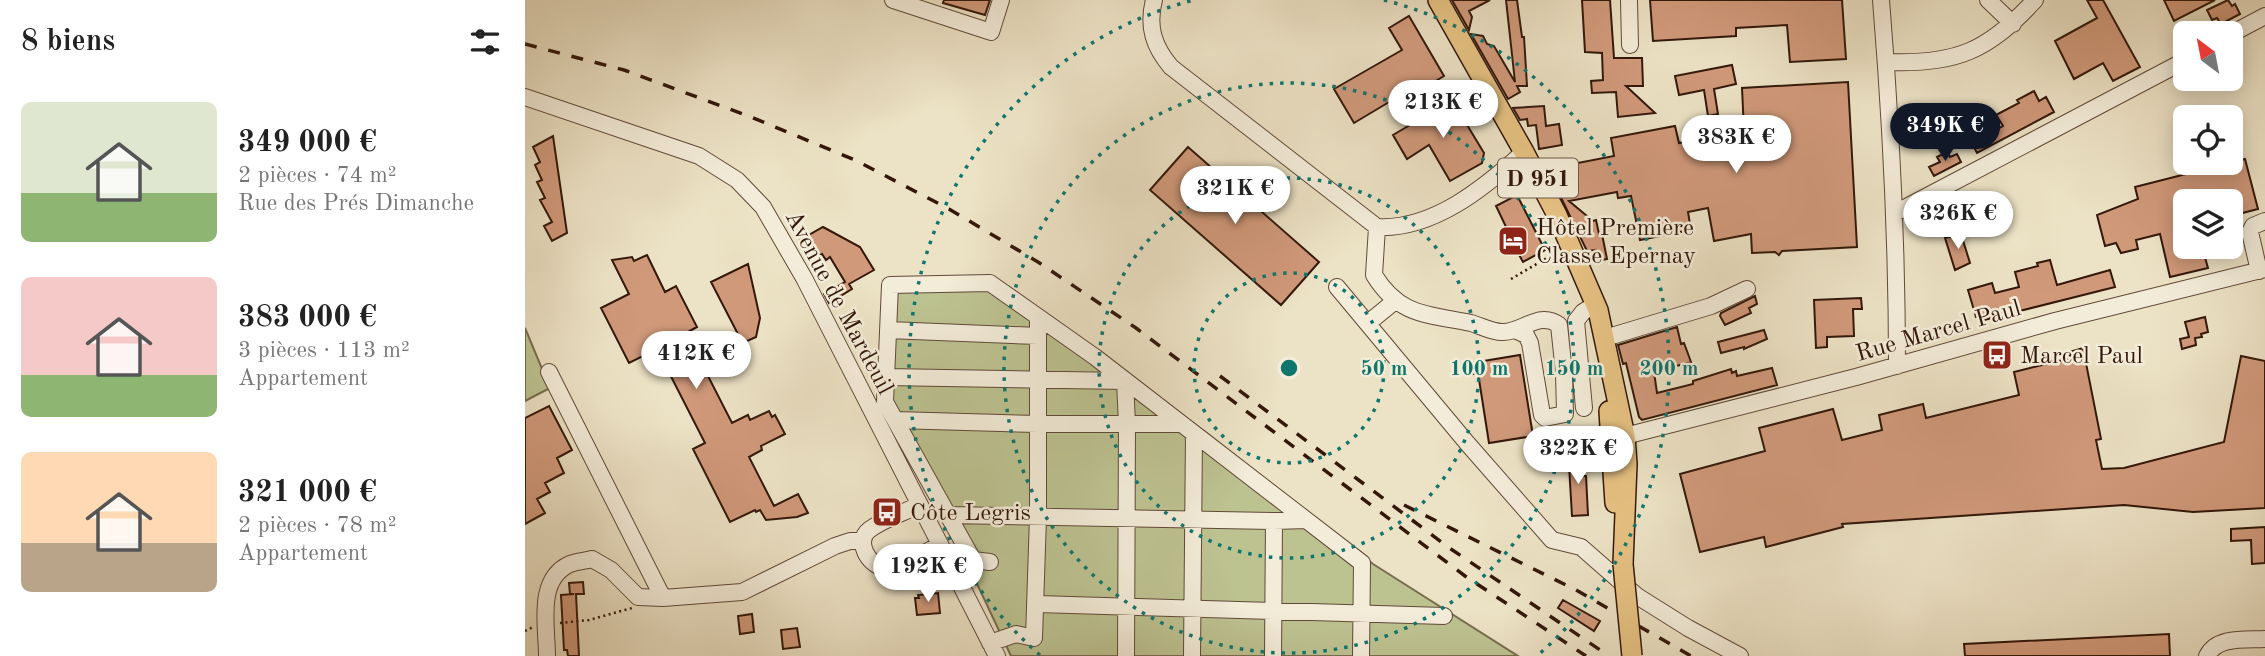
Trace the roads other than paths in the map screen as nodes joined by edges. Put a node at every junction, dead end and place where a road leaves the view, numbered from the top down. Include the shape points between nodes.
1 (893, 0) edge
2 (1001, 0) edge
3 (1154, 0) edge
4 (1438, 0) edge
5 (1629, 0) edge
6 (1881, 0) edge
7 (1987, 0) edge
8 (2035, 0) edge
9 (2265, 16) edge
10 (2013, 24) junction
11 (2243, 28) edge
12 (1630, 45) dead end
13 (1886, 62) junction
14 (2173, 67) edge
15 (525, 97) edge
16 (1524, 152) junction
17 (1895, 213) junction
18 (2265, 221) edge
19 (1377, 227) junction
20 (2262, 270) edge
21 (1337, 287) dead end
22 (1747, 289) dead end
23 (1395, 301) junction
24 (1595, 304) junction
25 (1038, 317) junction
26 (1368, 323) junction
27 (888, 330) junction
28 (1515, 330) junction
29 (1038, 335) junction
30 (1605, 338) junction
31 (1897, 366) junction
32 (1611, 368) junction
33 (549, 372) dead end
34 (886, 377) junction
35 (1039, 379) junction
36 (1125, 381) junction
37 (1584, 408) dead end
38 (895, 420) junction
39 (1038, 424) junction
40 (1127, 424) junction
41 (1181, 424) junction
42 (1194, 434) junction
43 (1625, 436) junction
44 (919, 505) junction
45 (948, 515) junction
46 (1038, 517) junction
47 (1126, 519) junction
48 (1193, 520) junction
49 (1306, 520) junction
50 (1274, 521) junction
51 (862, 541) junction
52 (940, 544) junction
53 (990, 562) dead end
54 (1623, 564) junction
55 (663, 598) junction
56 (1037, 604) junction
57 (1126, 607) junction
58 (1192, 609) junction
59 (1273, 612) junction
60 (1361, 614) junction
61 (1444, 616) dead end
62 (2265, 639) edge
63 (994, 649) edge
64 (547, 656) edge
65 (1126, 656) edge
66 (1192, 656) edge
67 (1273, 656) edge
68 (1361, 656) edge
69 (1632, 656) edge
70 (1740, 656) edge
71 (2207, 656) edge

1 - 2 street via 991,32
3 - 19 street via 1151,31 1171,67
4 - 16 main road, D 951
5 - 12 street
6 - 13 street
7 - 10 street
8 - 10 street
9 - 11 street
10 - 13 street via 1992,41 1955,57
13 - 17 street
14 - 17 street
15 - 44 street, Avenue de Mardeuil via 699,156 751,193 799,269
16 - 19 street via 1467,197 1422,222
16 - 24 main road, D 951
17 - 31 street
18 - 20 street via 2250,232
19 - 23 street via 1374,275
20 - 31 street, Rue Marcel Paul
21 - 26 street
22 - 30 street via 1711,306
23 - 26 street
23 - 28 street via 1422,314 1502,332
24 - 30 main road, D 951
24 - 37 street via 1576,321
25 - 27 street via 990,283 890,285
25 - 29 street
25 - 36 street
26 - 70 street via 1552,540 1581,547 1645,602
27 - 29 street
27 - 34 street
28 - 28 street via 1530,343 1542,415 1565,414 1559,325 1546,319
29 - 35 street
30 - 32 main road, D 951
31 - 43 street, Rue Marcel Paul
32 - 43 main road, D 951
32 - 54 main road, D 951 via 1608,397 1614,500
33 - 55 street
34 - 35 street
34 - 38 street via 885,402
35 - 36 street
35 - 39 street
36 - 40 street
36 - 41 street
38 - 39 street
38 - 45 street
39 - 40 street
39 - 46 street
40 - 41 street
40 - 47 street
41 - 42 street
42 - 48 street
42 - 49 street
43 - 54 main road, D 951
44 - 51 street via 867,531
44 - 52 street, Avenue de Mardeuil
45 - 46 street
45 - 53 street via 973,560
46 - 47 street
46 - 56 street
47 - 48 street
47 - 57 street
48 - 50 street
48 - 58 street
49 - 50 street
49 - 60 street via 1362,562
50 - 59 street
51 - 52 street via 864,552 883,568 905,563
51 - 55 street via 835,546 742,592
52 - 63 street, Avenue de Mardeuil
54 - 69 main road, D 951, bridge
55 - 64 street via 638,597 593,559 571,564 557,573 547,591
56 - 57 street
56 - 63 street via 1034,638 1016,634
57 - 58 street
57 - 65 street
58 - 59 street
58 - 66 street
59 - 60 street
59 - 67 street
60 - 61 street
60 - 68 street
62 - 71 street via 2223,642

